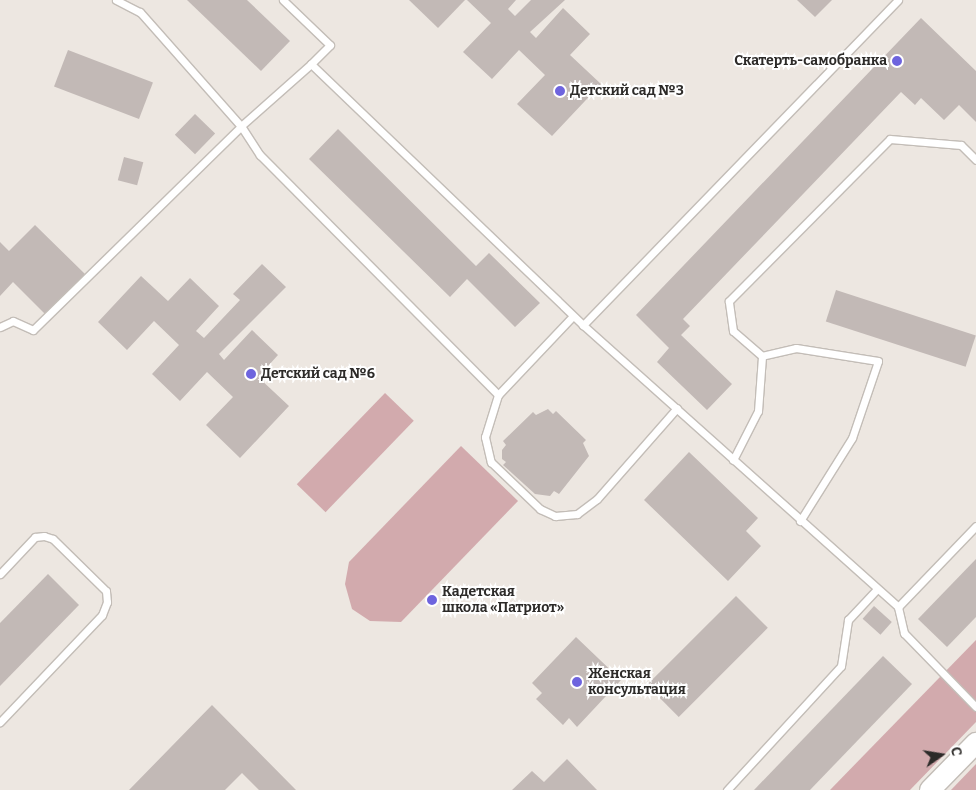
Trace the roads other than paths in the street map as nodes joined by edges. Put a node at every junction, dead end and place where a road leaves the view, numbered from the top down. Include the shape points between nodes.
1 (116, 0) edge
2 (283, 0) edge
3 (898, 0) edge
4 (311, 64) junction
5 (241, 126) junction
6 (976, 160) edge
7 (572, 317) junction
8 (583, 325) junction
9 (0, 327) edge
10 (762, 356) junction
11 (498, 395) junction
12 (676, 408) junction
13 (733, 460) junction
14 (800, 521) junction
15 (976, 526) edge
16 (0, 574) edge
17 (877, 589) junction
18 (898, 607) junction
19 (976, 706) edge
20 (0, 722) edge
21 (976, 744) edge
22 (727, 790) edge
23 (930, 790) edge

1 - 5 lane via 140,12
2 - 4 lane via 330,45
3 - 8 lane
4 - 5 lane
4 - 7 lane
5 - 9 lane via 33,330 14,321
5 - 11 lane via 260,155
6 - 10 lane via 961,145 890,138 730,301 733,331
7 - 8 lane
7 - 11 lane
8 - 12 lane
10 - 13 lane via 758,411
10 - 14 lane via 796,348 878,361 852,438
11 - 12 lane via 489,414 486,437 490,462 540,509 555,516 577,514 597,499
12 - 13 lane
13 - 14 lane
14 - 17 lane
15 - 18 lane
16 - 20 lane via 35,537 44,536 53,539 106,591 107,602 102,615
17 - 18 lane
17 - 22 lane via 848,620 841,666
18 - 19 lane via 904,633
21 - 23 main road

